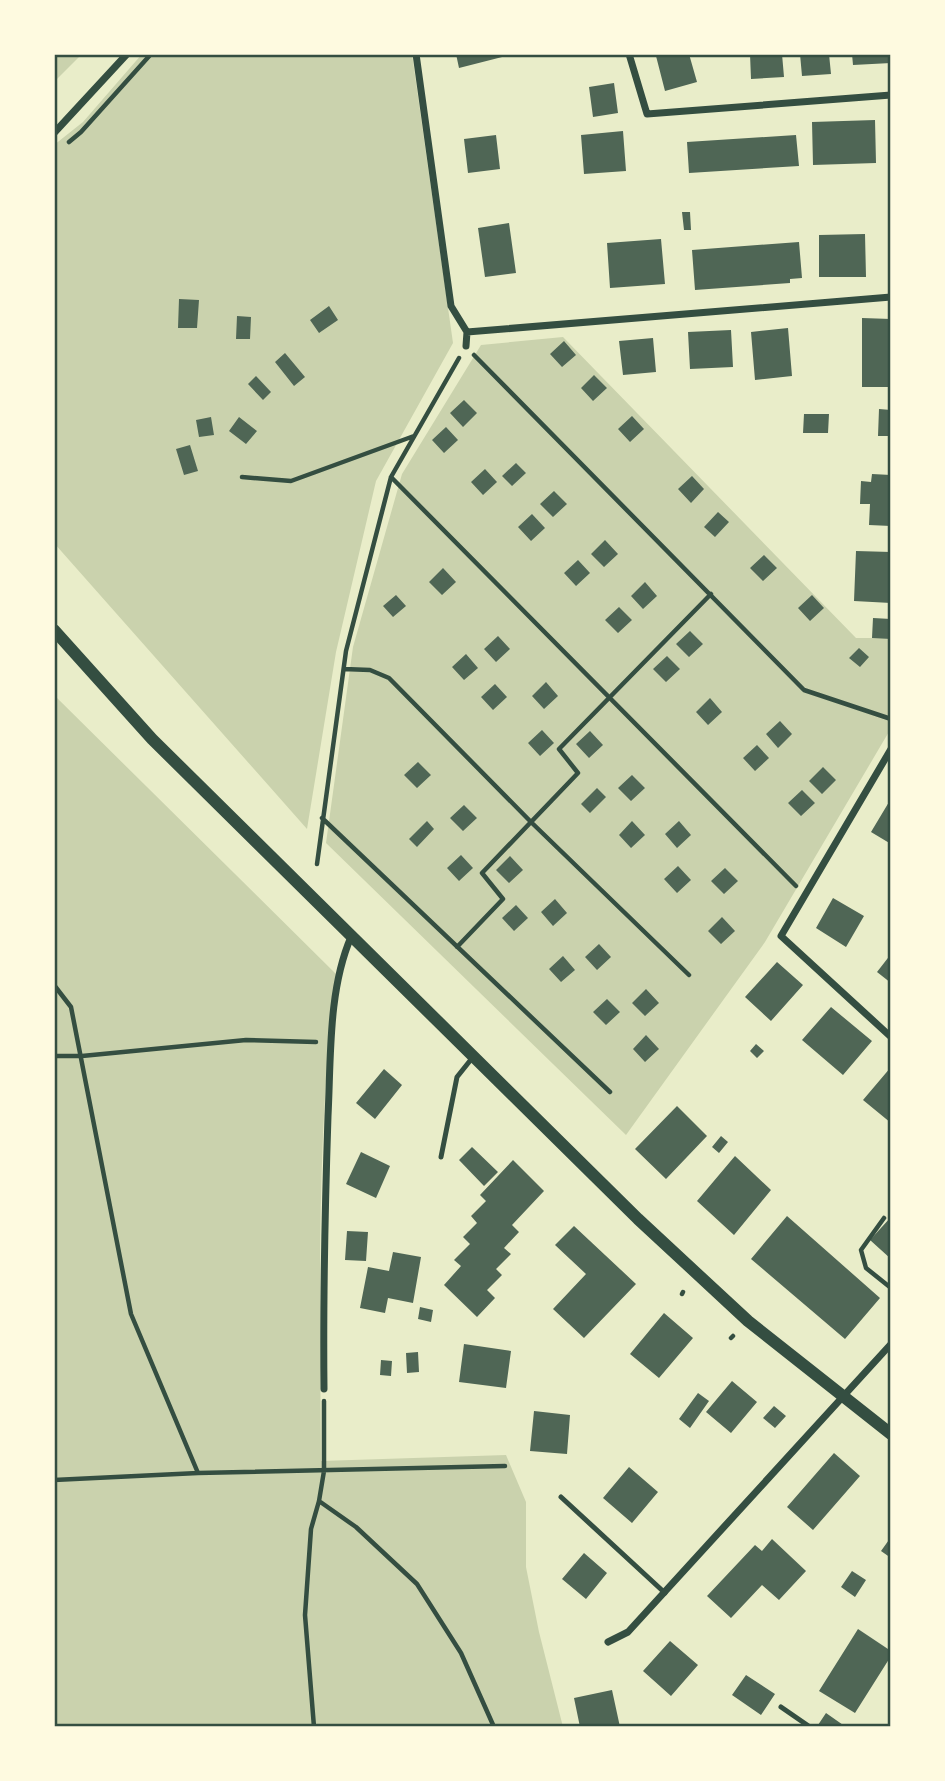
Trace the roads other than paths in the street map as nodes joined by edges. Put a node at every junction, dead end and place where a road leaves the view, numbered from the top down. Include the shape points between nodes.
1 (127, 54) edge
2 (416, 54) edge
3 (629, 54) edge
4 (891, 95) edge
5 (54, 133) edge
6 (891, 297) edge
7 (467, 332) junction
8 (466, 346) road end
9 (54, 629) edge
10 (891, 749) edge
11 (351, 937) junction
12 (891, 1037) edge
13 (473, 1056) junction
14 (441, 1157) dead end
15 (891, 1344) edge
16 (324, 1389) road end
17 (843, 1398) junction
18 (891, 1434) edge
19 (561, 1497) dead end
20 (665, 1593) junction
21 (608, 1642) dead end
22 (781, 1707) dead end
23 (810, 1727) edge

1 - 5 street
2 - 7 street via 451,306
3 - 4 street via 648,114
6 - 7 street
7 - 8 street
9 - 11 street via 152,738
10 - 12 street via 781,936
11 - 13 street
11 - 16 street via 341,960 331,1042 323,1253
13 - 14 lane via 457,1077
13 - 17 street via 748,1321
15 - 17 street
17 - 18 street
17 - 20 street
19 - 20 lane
20 - 21 street via 628,1632
22 - 23 lane

